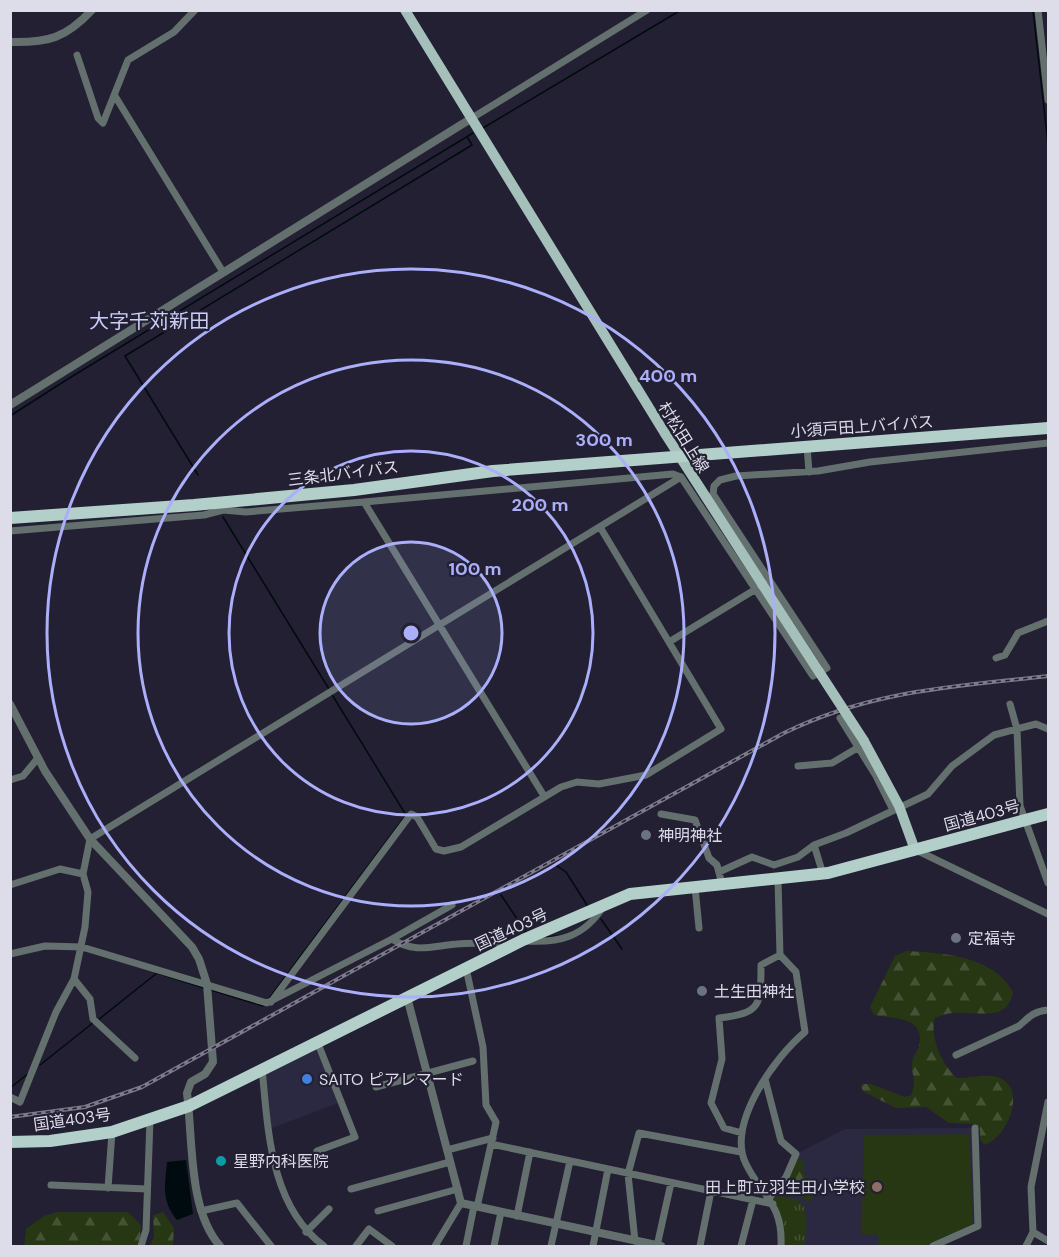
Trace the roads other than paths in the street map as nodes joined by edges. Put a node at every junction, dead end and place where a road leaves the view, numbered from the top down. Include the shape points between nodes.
1 (92, 10) edge
2 (195, 10) edge
3 (405, 10) edge
4 (646, 10) edge
5 (1038, 10) edge
6 (10, 42) edge
7 (77, 55) dead end
8 (116, 96) junction
9 (1048, 100) edge
10 (477, 126) junction
11 (224, 272) junction
12 (10, 405) edge
13 (1048, 428) edge
14 (1048, 443) edge
15 (807, 446) junction
16 (678, 456) junction
17 (809, 472) junction
18 (681, 477) junction
19 (364, 502) junction
20 (10, 518) edge
21 (600, 527) junction
22 (10, 531) edge
23 (759, 586) junction
24 (1048, 621) edge
25 (439, 626) junction
26 (669, 642) junction
27 (996, 658) dead end
28 (10, 704) edge
29 (1010, 704) dead end
30 (840, 718) dead end
31 (1017, 729) junction
32 (1048, 729) edge
33 (861, 744) junction
34 (38, 758) junction
35 (798, 766) dead end
36 (10, 780) edge
37 (544, 796) junction
38 (896, 808) junction
39 (661, 814) dead end
40 (1048, 814) edge
41 (1024, 821) junction
42 (90, 839) junction
43 (813, 845) junction
44 (915, 850) junction
45 (83, 874) junction
46 (823, 874) junction
47 (720, 878) junction
48 (778, 880) junction
49 (1048, 883) edge
50 (10, 885) edge
51 (695, 887) junction
52 (606, 903) junction
53 (452, 905) dead end
54 (1048, 913) edge
55 (699, 928) dead end
56 (392, 939) junction
57 (519, 942) junction
58 (82, 947) junction
59 (11, 953) edge
60 (780, 955) junction
61 (466, 968) junction
62 (74, 979) junction
63 (207, 984) junction
64 (407, 997) junction
65 (271, 1002) junction
66 (1048, 1010) edge
67 (317, 1041) junction
68 (957, 1055) dead end
69 (135, 1058) dead end
70 (473, 1061) dead end
71 (262, 1068) junction
72 (427, 1073) junction
73 (765, 1079) junction
74 (376, 1086) dead end
75 (10, 1097) edge
76 (1048, 1102) edge
77 (189, 1106) junction
78 (150, 1120) junction
79 (975, 1128) dead end
80 (112, 1132) junction
81 (742, 1133) junction
82 (492, 1141) junction
83 (10, 1142) edge
84 (447, 1150) junction
85 (317, 1151) dead end
86 (530, 1152) junction
87 (741, 1152) junction
88 (570, 1161) junction
89 (450, 1162) junction
90 (608, 1169) junction
91 (628, 1174) junction
92 (671, 1183) junction
93 (51, 1185) dead end
94 (108, 1188) junction
95 (147, 1189) junction
96 (351, 1189) dead end
97 (458, 1189) junction
98 (711, 1191) junction
99 (753, 1200) junction
100 (771, 1200) junction
101 (461, 1203) junction
102 (476, 1207) junction
103 (329, 1209) dead end
104 (201, 1211) junction
105 (378, 1211) dead end
106 (501, 1212) junction
107 (517, 1216) junction
108 (556, 1224) junction
109 (306, 1232) junction
110 (595, 1233) junction
111 (1033, 1233) junction
112 (1048, 1240) edge
113 (635, 1241) junction
114 (141, 1246) edge
115 (218, 1246) edge
116 (271, 1246) edge
117 (324, 1246) edge
118 (356, 1246) edge
119 (392, 1246) edge
120 (435, 1246) edge
121 (466, 1246) edge
122 (494, 1246) edge
123 (551, 1246) edge
124 (593, 1246) edge
125 (655, 1246) edge
126 (700, 1246) edge
127 (741, 1246) edge
128 (781, 1246) edge
129 (933, 1246) edge
130 (1026, 1246) edge

1 - 6 street via 64,35 32,43
2 - 8 street via 174,32 128,60
3 - 10 main road, 村松田上線
4 - 10 street
5 - 9 street
7 - 8 street via 100,123 106,121
8 - 11 street
10 - 11 street
10 - 16 main road, 村松田上線
11 - 12 street
13 - 15 highway, 小須戸田上バイパス
14 - 17 street
15 - 16 highway, 小須戸田上バイパス
15 - 17 street
16 - 20 highway, 三条北バイパス via 493,471 217,503
16 - 23 main road, 村松田上線
17 - 23 street via 736,476 720,480 713,494 827,668 813,676
18 - 19 street via 673,474
18 - 21 street
18 - 23 street
19 - 22 street via 246,512 224,510 204,515
19 - 25 street
21 - 25 street
21 - 26 street
23 - 26 street
23 - 33 main road, 村松田上線, bridge
24 - 27 street via 1018,633 1005,655
25 - 37 street
25 - 42 street
26 - 37 street via 722,729 646,775 599,784 577,782
28 - 34 street
29 - 31 street
30 - 33 street
31 - 32 street via 1036,724
31 - 38 street via 993,735 952,766 928,794
31 - 41 street
33 - 35 street via 832,763
33 - 38 main road, 村松田上線
34 - 36 street via 23,776
34 - 42 street
37 - 65 street via 461,847 444,851 436,849 417,817 411,814
38 - 43 street
38 - 44 main road, 村松田上線
39 - 47 street via 695,820
40 - 41 highway, 国道403号
41 - 44 highway, 国道403号
41 - 49 street
42 - 45 street
42 - 63 street via 192,946
43 - 46 street
43 - 47 street via 798,857 774,866 752,856
44 - 46 highway, 国道403号
44 - 54 street
45 - 50 street via 60,869
45 - 58 street via 88,892
46 - 48 highway, 国道403号
47 - 48 highway, 国道403号
47 - 51 highway, 国道403号
48 - 60 street
51 - 52 highway, 国道403号 via 630,894
51 - 55 street
52 - 57 highway, 国道403号
52 - 57 street via 594,921 571,938
53 - 56 street
56 - 57 street via 408,948 424,950 457,944
56 - 65 street
57 - 61 highway, 国道403号
58 - 59 street via 45,946
58 - 62 street
58 - 63 street
60 - 73 street via 796,972 805,1032
60 - 81 street via 761,965 761,995 752,1010 745,1015 719,1018 722,1059 711,1103 724,1128
61 - 64 highway, 国道403号
61 - 82 street via 483,1047 486,1105 496,1122
62 - 69 street via 90,999 93,1019
62 - 75 street via 56,1012 20,1102
63 - 65 street
63 - 77 street via 213,1062 206,1074 188,1087
64 - 67 highway, 国道403号
64 - 72 street
66 - 68 street via 1038,1011 1019,1026
67 - 71 highway, 国道403号
67 - 85 street via 355,1137
70 - 72 street
71 - 77 highway, 国道403号
71 - 109 street via 280,1179 287,1203
72 - 74 street
72 - 84 street
73 - 81 street via 754,1097
73 - 100 street via 781,1141 796,1154
76 - 111 street via 1031,1187
77 - 78 highway, 国道403号
77 - 104 street
78 - 80 highway, 国道403号
78 - 95 street
79 - 129 street via 978,1226
80 - 83 highway, 国道403号
80 - 94 street
81 - 87 street
82 - 84 street
82 - 86 street
82 - 102 street
84 - 89 street
86 - 88 street
86 - 107 street
87 - 91 street via 639,1132
87 - 100 street
88 - 90 street
88 - 108 street
89 - 96 street
89 - 97 street
90 - 91 street
90 - 110 street
91 - 92 street
91 - 113 street
92 - 98 street
92 - 125 street
93 - 94 street
94 - 95 street
95 - 114 street via 146,1230
97 - 101 street
97 - 105 street
98 - 99 street
98 - 126 street
99 - 100 street
99 - 127 street
100 - 128 street via 779,1219
101 - 102 street
101 - 120 street
102 - 106 street
102 - 121 street
103 - 109 street
104 - 115 street
104 - 116 street via 237,1203
106 - 107 street
106 - 122 street
107 - 108 street
108 - 110 street
108 - 123 street
109 - 117 street
110 - 113 street
110 - 124 street
111 - 112 street
111 - 130 street
113 - 125 street
118 - 119 street via 369,1229

